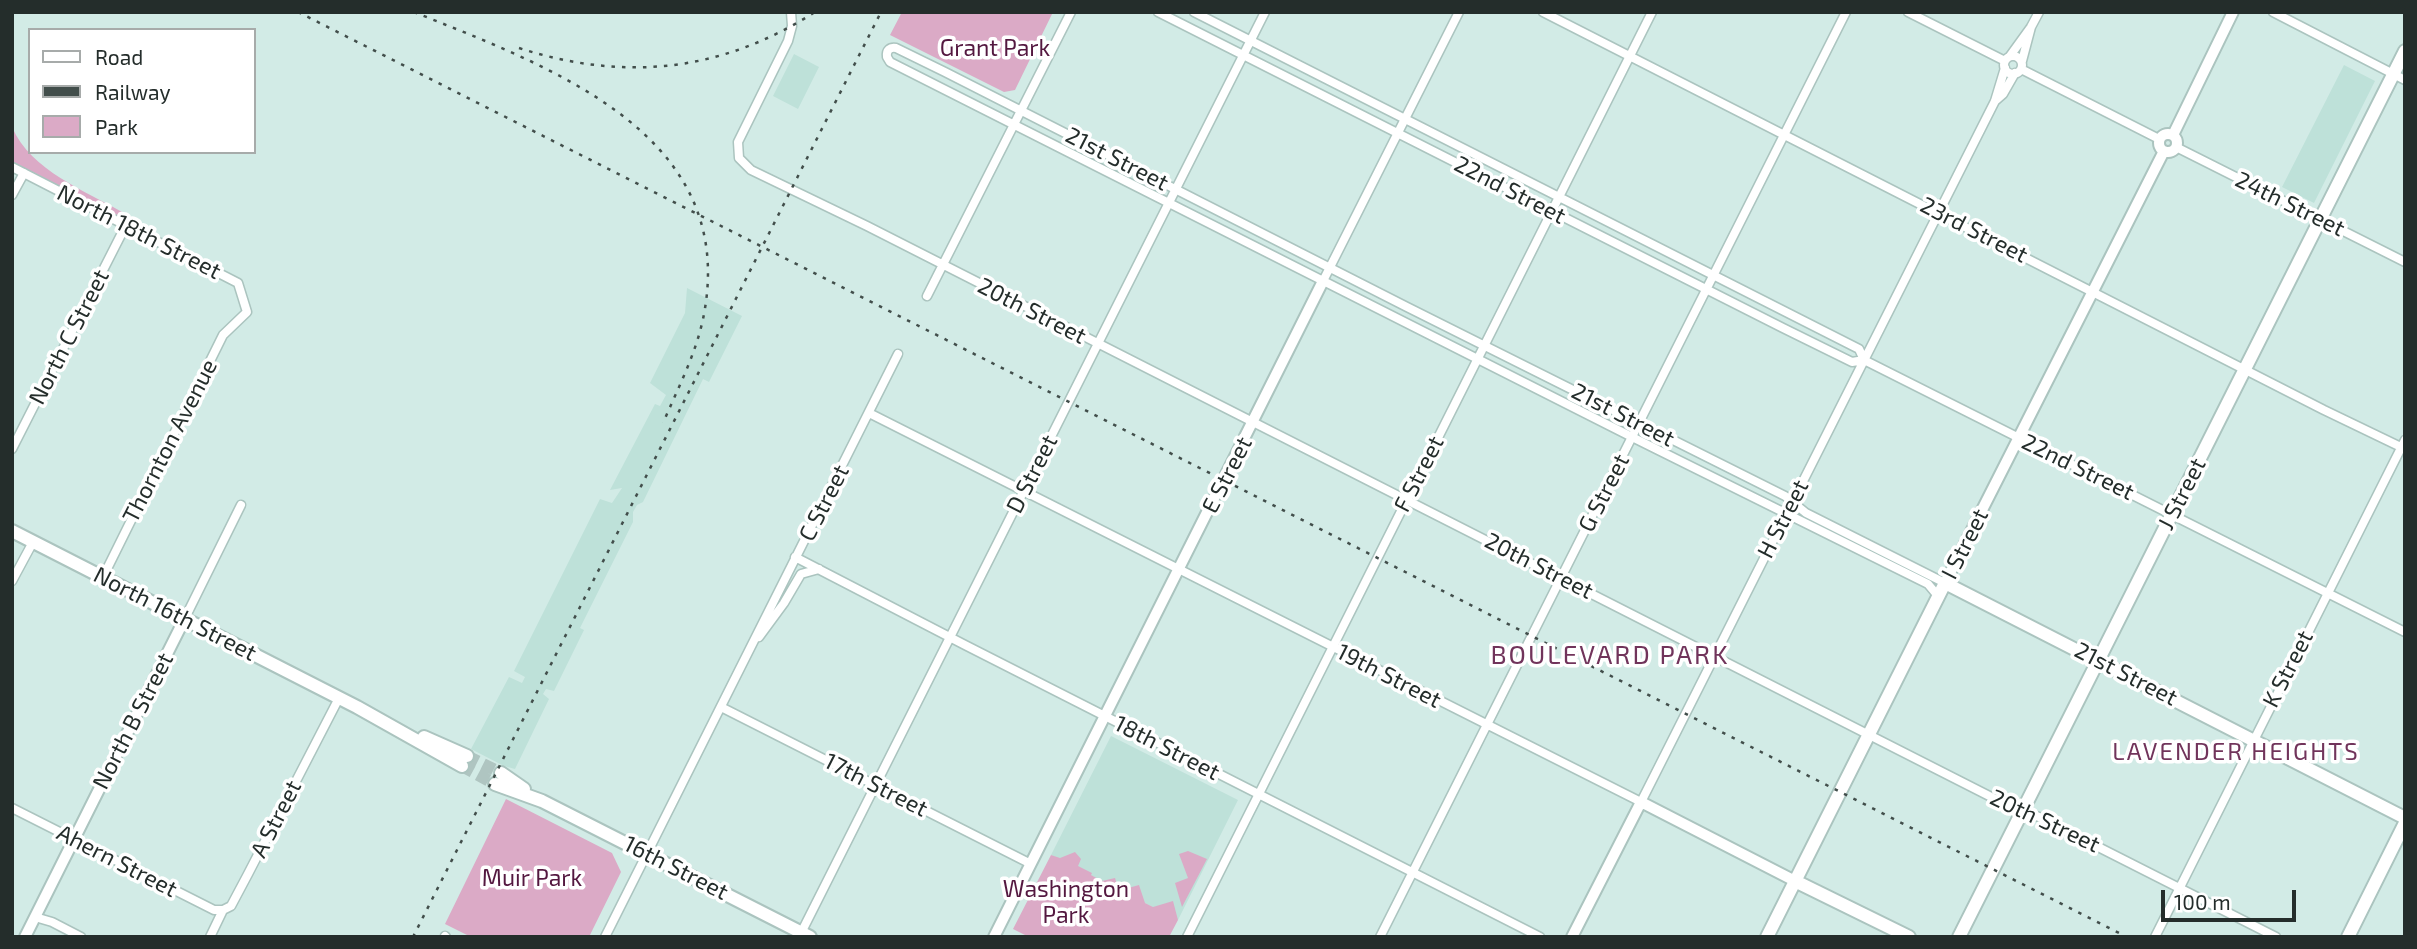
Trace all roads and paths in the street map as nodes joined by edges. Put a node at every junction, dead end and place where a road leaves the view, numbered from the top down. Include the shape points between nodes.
1 (791, 12) edge
2 (1071, 12) edge
3 (1158, 12) edge
4 (1194, 12) edge
5 (1265, 12) edge
6 (1459, 12) edge
7 (1543, 12) edge
8 (1652, 12) edge
9 (1846, 12) edge
10 (1908, 12) edge
11 (2039, 12) edge
12 (2233, 12) edge
13 (2273, 12) edge
14 (2031, 27) junction
15 (1250, 41) junction
16 (2405, 51) edge
17 (1243, 55) junction
18 (1630, 57) junction
19 (2007, 62) junction
20 (2019, 68) junction
21 (945, 72) junction
22 (2399, 77) edge
23 (938, 86) junction
24 (1995, 101) junction
25 (1021, 110) junction
26 (1405, 119) junction
27 (1014, 125) junction
28 (1398, 133) junction
29 (1784, 135) junction
30 (2173, 135) junction
31 (2159, 139) junction
32 (2170, 149) junction
33 (12, 167) edge
34 (24, 173) junction
35 (1176, 188) junction
36 (12, 195) edge
37 (1559, 197) junction
38 (1168, 203) junction
39 (1552, 211) junction
40 (1939, 212) junction
41 (2320, 220) junction
42 (126, 225) junction
43 (2405, 262) edge
44 (943, 265) junction
45 (1330, 267) junction
46 (1714, 275) junction
47 (1323, 281) junction
48 (1706, 289) junction
49 (2092, 291) junction
50 (927, 296) dead end
51 (247, 312) joint
52 (1097, 344) junction
53 (1485, 346) junction
54 (898, 354) dead end
55 (1478, 358) junction
56 (1864, 360) junction
57 (2245, 369) junction
58 (869, 413) junction
59 (1253, 422) junction
60 (1639, 423) junction
61 (1632, 437) junction
62 (2019, 438) junction
63 (2404, 445) edge
64 (12, 449) edge
65 (1024, 490) junction
66 (1407, 499) junction
67 (1792, 502) junction
68 (241, 505) dead end
69 (1786, 514) junction
70 (2172, 514) junction
71 (12, 531) edge
72 (33, 542) junction
73 (795, 557) junction
74 (822, 569) junction
75 (1179, 569) junction
76 (103, 577) junction
77 (1561, 577) junction
78 (12, 581) edge
79 (1945, 583) junction
80 (2327, 593) junction
81 (1938, 596) junction
82 (184, 620) junction
83 (2405, 632) edge
84 (950, 637) junction
85 (1333, 647) junction
86 (747, 652) junction
87 (1715, 656) junction
88 (2098, 660) junction
89 (339, 698) junction
90 (721, 707) junction
91 (1105, 716) junction
92 (1487, 725) junction
93 (1869, 734) junction
94 (2253, 740) junction
95 (464, 761) tunnel mouth
96 (498, 779) tunnel mouth
97 (876, 785) junction
98 (1259, 793) junction
99 (1641, 802) junction
100 (12, 808) edge
101 (2022, 811) junction
102 (2405, 818) edge
103 (2405, 823) edge
104 (74, 839) junction
105 (647, 853) junction
106 (1031, 864) junction
107 (1412, 873) junction
108 (1795, 880) junction
109 (2180, 888) junction
110 (223, 911) junction
111 (35, 917) junction
112 (803, 935) edge
113 (25, 937) edge
114 (81, 937) edge
115 (210, 937) edge
116 (605, 937) edge
117 (994, 937) edge
118 (1187, 937) edge
119 (1380, 937) edge
120 (1540, 937) edge
121 (1572, 937) edge
122 (1767, 937) edge
123 (1909, 937) edge
124 (1959, 937) edge
125 (2155, 937) edge
126 (2276, 937) edge
127 (2348, 937) edge

1 - 44 street, 20th Street via 788,41 741,133 737,153 741,162
2 - 25 street
3 - 17 street, 22nd Street
4 - 15 street, 22nd Street
5 - 15 street, D Street
6 - 26 street, E Street
7 - 18 street, 23rd Street
8 - 18 street, F Street
9 - 29 street, G Street
10 - 19 street
11 - 14 street, H Street
12 - 30 street
13 - 22 street
14 - 19 street, H Street
14 - 20 street, H Street
15 - 17 street, D Street
15 - 26 street, 22nd Street
16 - 22 main road, J Street
17 - 28 street, 22nd Street
17 - 35 street, D Street
18 - 29 street, 23rd Street
18 - 37 street, F Street
19 - 20 street via 2008,72
19 - 20 street via 2018,57
19 - 24 street, H Street
20 - 24 street, H Street
20 - 31 street
21 - 23 street
21 - 23 street, 21st Street via 896,48 887,52 889,61
21 - 25 street, 21st Street
22 - 41 main road, J Street
23 - 27 street, 21st Street
24 - 40 street, H Street
25 - 27 street
25 - 35 street, 21st Street
26 - 28 street, E Street
26 - 37 street, 22nd Street
27 - 38 street, 21st Street
27 - 44 street
28 - 39 street, 22nd Street
28 - 45 street, E Street
29 - 40 street, 23rd Street
29 - 46 street, G Street
30 - 31 street
30 - 32 street via 2176,141
31 - 32 street via 2159,146
32 - 41 street, 24th Street
32 - 49 street, I Street
33 - 34 street, North 18th Street
34 - 36 street
34 - 42 street, North 18th Street
35 - 38 street, D Street
35 - 45 street, 21st Street
37 - 39 street, F Street
37 - 46 street, 22nd Street
38 - 47 street, 21st Street
38 - 52 street, D Street
39 - 48 street, 22nd Street
39 - 53 street, F Street
40 - 49 street, 23rd Street
40 - 56 street, H Street
41 - 43 street, 24th Street
41 - 57 main road, J Street
42 - 51 street, North 18th Street via 238,283
42 - 64 street, North C Street
44 - 50 street
44 - 52 street, 20th Street
45 - 47 street, E Street
45 - 53 street, 21st Street
46 - 48 street, G Street
46 - 56 street, 22nd Street via 1859,349
47 - 55 street, 21st Street
47 - 59 street, E Street
48 - 56 street, 22nd Street via 1852,362
48 - 60 street, G Street
49 - 57 street, 23rd Street
49 - 62 street, I Street
51 - 76 street, Thornton Avenue via 223,335
52 - 59 street, 20th Street
52 - 65 street, D Street
53 - 55 street, F Street
53 - 60 street, 21st Street
54 - 58 street, C Street
55 - 61 street, 21st Street
55 - 66 street, F Street
56 - 62 street, 22nd Street
56 - 67 street, H Street
57 - 63 street, 23rd Street
57 - 70 main road, J Street
58 - 65 street, 19th Street
58 - 73 street, C Street
59 - 66 street, 20th Street
59 - 75 street, E Street
60 - 61 street, G Street
60 - 67 street, 21st Street
61 - 69 street, 21st Street
61 - 77 street, G Street
62 - 70 street, 22nd Street
62 - 79 street, I Street
63 - 80 street, K Street
65 - 75 street, 19th Street
65 - 84 street, D Street
66 - 77 street, 20th Street
66 - 85 street, F Street
67 - 69 street, H Street
67 - 79 street, 21st Street
68 - 82 street, North B Street
69 - 81 street, 21st Street via 1928,584
69 - 87 street, H Street
70 - 80 street, 22nd Street
70 - 88 main road, J Street
71 - 72 main road, North 16th Street
72 - 76 main road, North 16th Street
72 - 78 street
73 - 74 street, 18th Street
73 - 86 street, C Street
74 - 84 street, 18th Street
74 - 86 street, C Street via 801,574
75 - 85 street, 19th Street
75 - 91 street, E Street
76 - 82 main road, North 16th Street
77 - 87 street, 20th Street
77 - 92 street, G Street
79 - 81 main road, I Street
79 - 88 main road, 21st Street
80 - 83 street, 22nd Street
80 - 94 street, K Street
81 - 93 main road, I Street
82 - 89 main road, North 16th Street
82 - 104 street, North B Street
84 - 91 street, 18th Street
84 - 97 street, D Street
85 - 92 street, 19th Street
85 - 98 street, F Street
86 - 90 street, C Street
87 - 93 street, 20th Street
87 - 99 street, H Street
88 - 94 main road, 21st Street
88 - 101 main road, J Street
89 - 95 main road
89 - 110 street, A Street via 248,874
90 - 97 street, 17th Street
90 - 105 street, C Street
91 - 98 street, 18th Street
91 - 106 street, E Street
92 - 99 street, 19th Street
92 - 107 street, G Street
93 - 101 street, 20th Street
93 - 108 main road, I Street
94 - 102 main road, 21st Street
94 - 109 street, K Street
96 - 105 main road, 16th Street
97 - 106 street, 17th Street
97 - 112 street, D Street
98 - 107 street, 18th Street
98 - 118 street, F Street
99 - 108 street, 19th Street
99 - 121 street, H Street
100 - 104 street, Ahern Street
101 - 109 street, 20th Street
101 - 124 main road, J Street
103 - 127 main road
104 - 110 street, Ahern Street
104 - 111 street, North B Street
105 - 112 main road, 16th Street
105 - 116 street, C Street
106 - 117 street, E Street
107 - 119 street, G Street
107 - 120 street, 18th Street
108 - 122 main road, I Street
108 - 123 main road, 19th Street
109 - 125 street, K Street
109 - 126 street, 20th Street
110 - 115 street, A Street
111 - 113 street, North B Street
111 - 114 street

